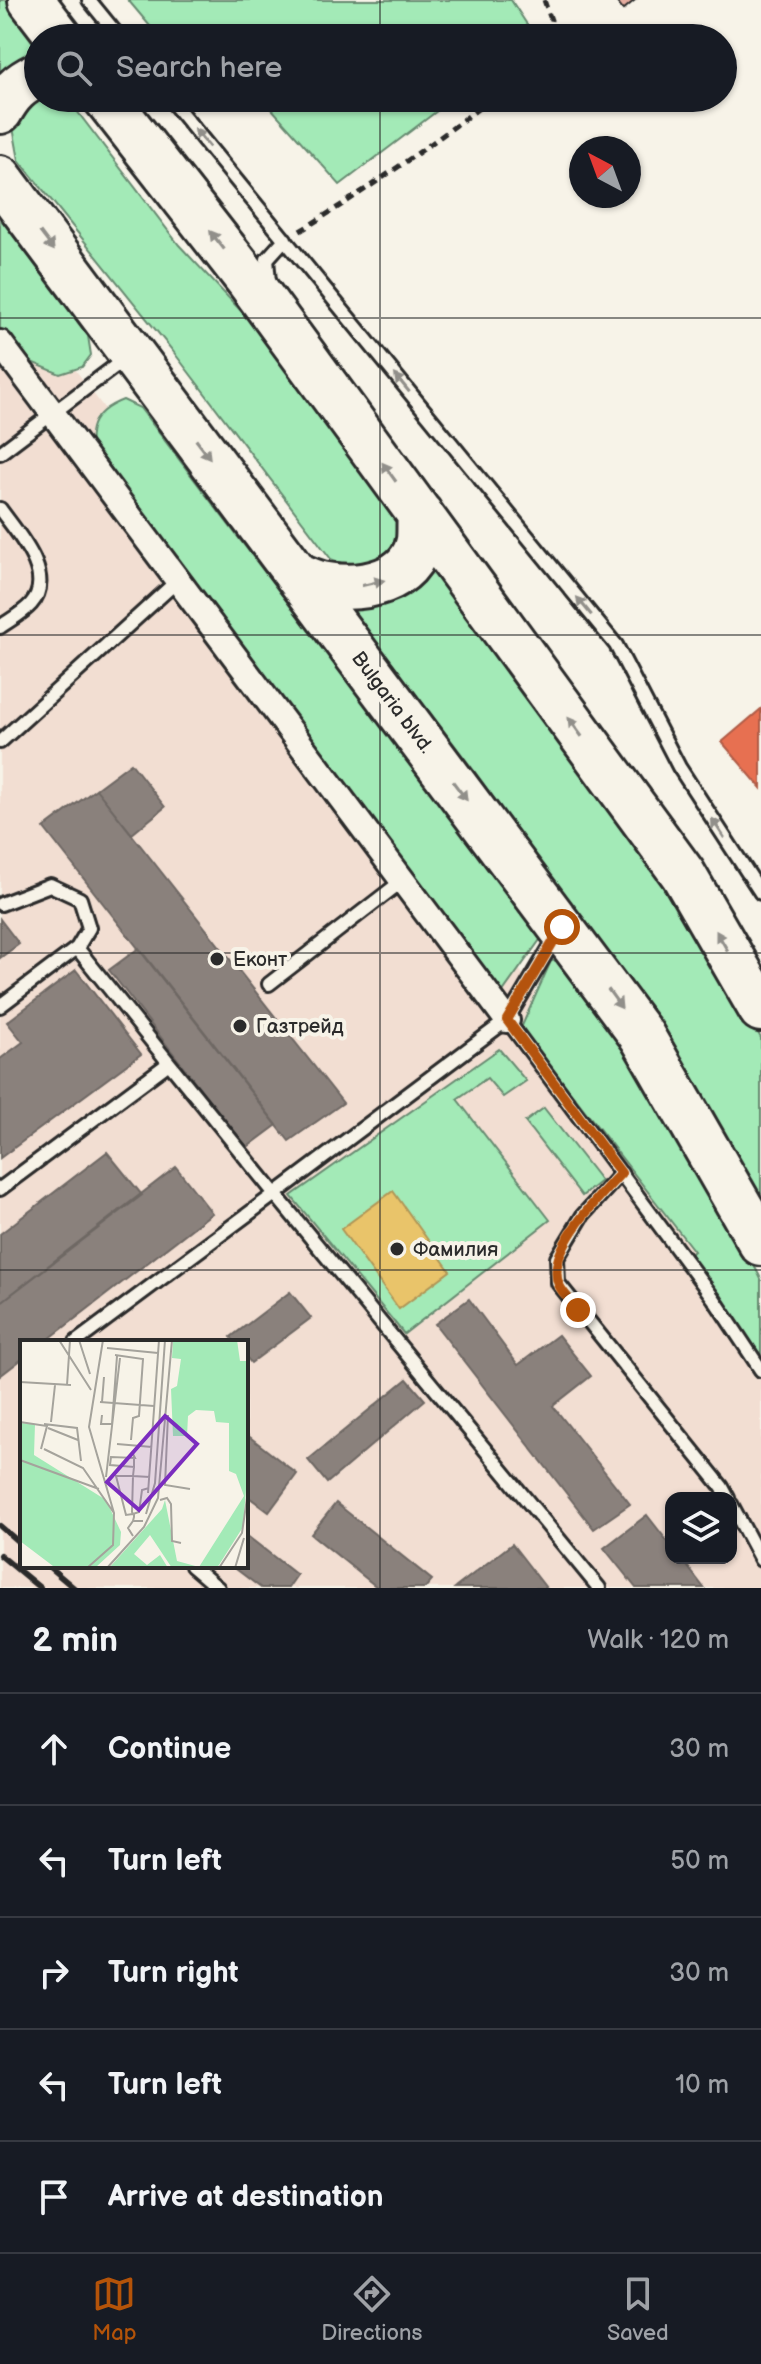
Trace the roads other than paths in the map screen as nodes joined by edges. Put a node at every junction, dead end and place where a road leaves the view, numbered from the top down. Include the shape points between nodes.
1 (31, 0) edge
2 (89, 0) edge
3 (49, 24) edge
4 (109, 24) edge
5 (24, 82) edge
6 (0, 111) edge
7 (117, 112) edge
8 (181, 112) edge
9 (0, 178) edge
10 (285, 239) junction
11 (0, 343) edge
12 (295, 344) junction
13 (131, 353) junction
14 (51, 415) junction
15 (0, 453) edge
16 (0, 509) edge
17 (420, 514) junction
18 (297, 575) junction
19 (176, 582) junction
20 (0, 627) edge
21 (0, 742) edge
22 (402, 881) junction
23 (761, 893) edge
24 (1, 904) edge
25 (562, 927) junction
26 (77, 948) junction
27 (269, 984) dead end
28 (0, 1006) edge
29 (761, 1009) edge
30 (507, 1020) junction
31 (169, 1063) junction
32 (621, 1173) junction
33 (0, 1189) edge
34 (275, 1194) junction
35 (761, 1243) edge
36 (79, 1340) edge
37 (761, 1370) edge
38 (725, 1492) edge
39 (737, 1515) edge
40 (761, 1560) edge
41 (194, 1568) edge
42 (218, 1588) edge
43 (599, 1588) edge

1 - 3 highway
2 - 4 lane
5 - 6 highway
12 -> 7 highway
10 -> 8 lane
9 -> 13 highway, Bulgaria blvd.
10 - 12 lane via 267,259 268,278
23 -> 10 lane via 679,767 616,645
11 - 14 street
17 -> 12 highway
13 - 14 lane
13 -> 18 highway, Bulgaria blvd.
14 - 15 lane
14 - 19 street
16 - 20 lane via 33,557 40,582 32,603
18 -> 17 highway via 327,585 353,586 397,575 419,542
29 -> 17 highway via 683,874
18 -> 25 highway, Bulgaria blvd.
19 - 21 lane
19 - 22 street
22 - 27 lane
22 - 30 street
24 - 26 lane via 50,885 80,899 89,928
25 - 30 lane
25 -> 35 highway, Bulgaria blvd. via 642,1036
26 - 28 lane
26 - 31 lane
30 - 32 lane
30 - 34 lane
31 - 33 lane
31 - 34 lane
32 - 37 lane
32 - 38 lane via 583,1215 557,1258 558,1283
34 - 36 lane
34 - 43 lane
39 - 40 lane
41 - 42 lane

